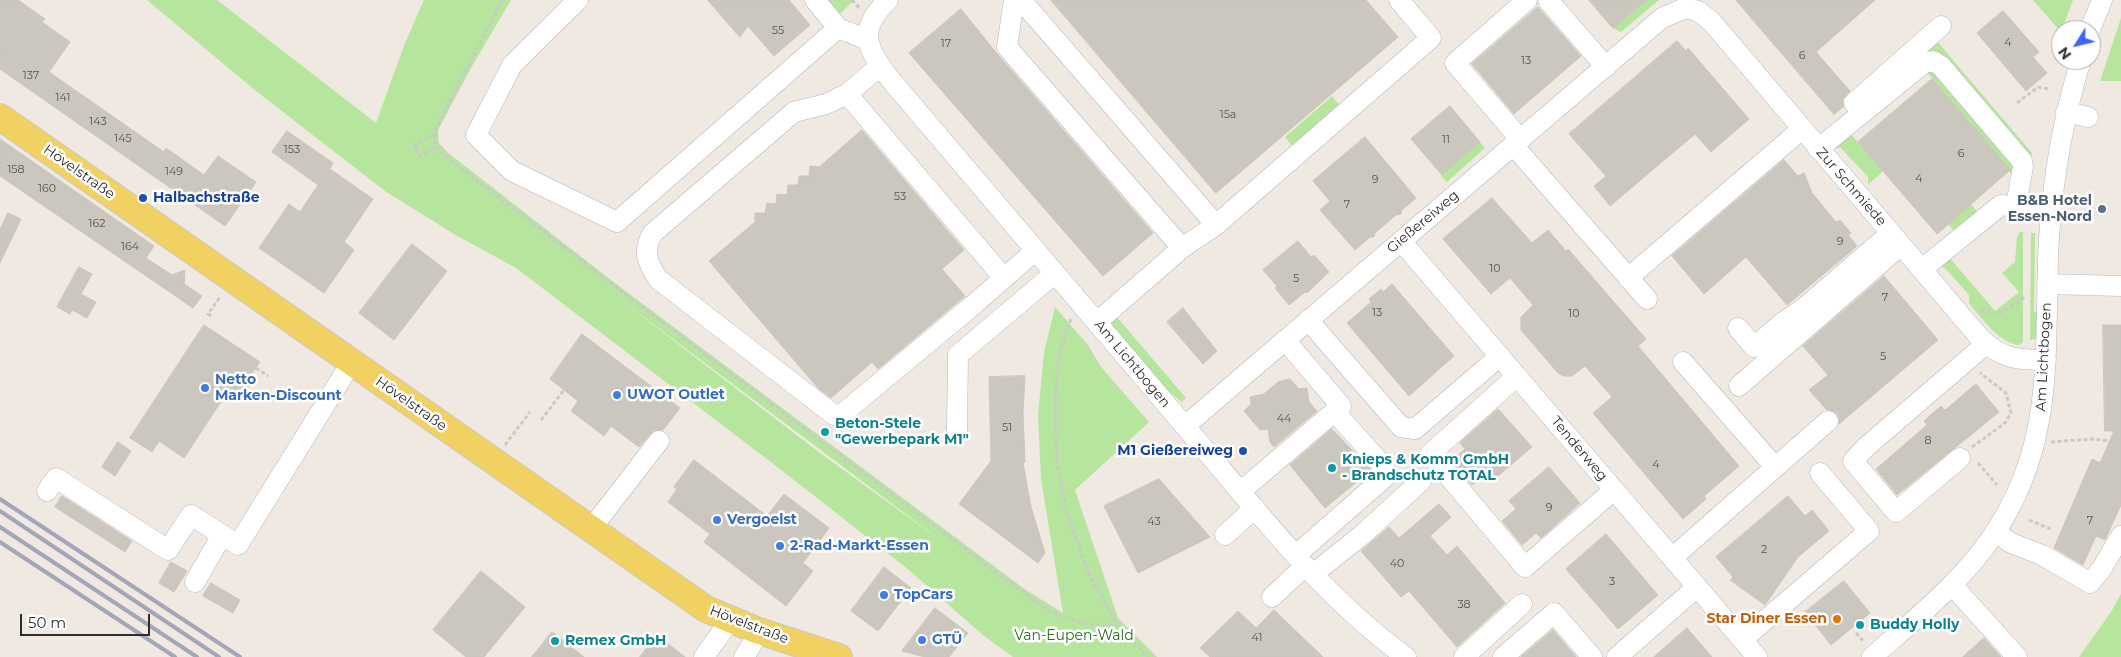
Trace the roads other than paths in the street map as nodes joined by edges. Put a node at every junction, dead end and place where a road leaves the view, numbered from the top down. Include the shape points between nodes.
1 (578, 0) edge
2 (815, 0) edge
3 (888, 0) edge
4 (1014, 0) edge
5 (1021, 0) edge
6 (1398, 0) edge
7 (1527, 0) edge
8 (1548, 0) edge
9 (2102, 0) edge
10 (1690, 3) edge
11 (1662, 18) joint
12 (2094, 20) edge
13 (1941, 26) dead end
14 (838, 28) junction
15 (874, 54) junction
16 (1606, 67) junction
17 (2078, 70) edge
18 (847, 94) junction
19 (2066, 112) junction
20 (0, 117) edge
21 (2088, 117) dead end
22 (1810, 139) junction
23 (1517, 142) junction
24 (2016, 206) junction
25 (2051, 211) junction
26 (1216, 225) junction
27 (1896, 239) junction
28 (1401, 241) junction
29 (1182, 248) junction
30 (1035, 251) junction
31 (1922, 269) junction
32 (1055, 273) junction
33 (1004, 278) junction
34 (1628, 278) junction
35 (2047, 284) junction
36 (2121, 286) edge
37 (1647, 299) dead end
38 (1308, 320) junction
39 (1097, 322) junction
40 (1738, 328) dead end
41 (1285, 340) junction
42 (1986, 344) junction
43 (1500, 356) junction
44 (2046, 360) junction
45 (1683, 362) dead end
46 (352, 363) junction
47 (1517, 376) junction
48 (1739, 386) dead end
49 (1342, 420) dead end
50 (1828, 420) dead end
51 (1185, 426) junction
52 (957, 432) dead end
53 (659, 441) dead end
54 (1960, 458) road end
55 (1775, 467) junction
56 (1820, 473) dead end
57 (1421, 481) dead end
58 (1614, 490) junction
59 (48, 491) dead end
60 (1240, 492) junction
61 (1255, 508) junction
62 (591, 529) junction
63 (1995, 532) junction
64 (222, 535) junction
65 (1225, 535) dead end
66 (2121, 536) edge
67 (1672, 558) junction
68 (1305, 565) junction
69 (194, 582) dead end
70 (1952, 585) junction
71 (1697, 587) junction
72 (1272, 597) dead end
73 (1522, 604) dead end
74 (730, 620) junction
75 (760, 631) junction
76 (1746, 650) edge
77 (1404, 656) edge
78 (704, 657) edge
79 (744, 657) edge
80 (840, 657) edge
81 (1452, 657) edge
82 (1459, 657) edge
83 (1464, 657) edge
84 (1503, 657) edge
85 (1592, 657) edge
86 (1617, 657) edge
87 (1872, 657) edge
88 (2017, 657) edge

1 - 14 street via 512,64 476,135 512,171 617,222
2 - 14 street
3 - 15 street via 871,20
4 - 29 street via 1007,47
5 - 26 street
6 - 26 street via 1431,38
7 - 23 street via 1455,63
8 - 16 street
9 - 12 street
10 - 11 street, Zur Schmiede
10 - 22 street, Zur Schmiede via 1710,21
11 - 16 street, Gießereiweg
13 - 22 street
14 - 15 street
15 - 18 street
15 - 30 street, Am Lichtbogen
16 - 23 street, Gießereiweg
17 - 19 street, Am Lichtbogen
18 - 33 street
18 - 33 street via 826,104 794,112 653,233 645,251 650,268 658,279 834,415 841,414
19 - 21 street
19 - 25 street, Am Lichtbogen
20 - 46 main road, Hövelstraße
22 - 24 street via 1924,63 1933,61 1941,66 2022,161
22 - 27 street, Zur Schmiede
22 - 34 street
23 - 28 street, Gießereiweg
23 - 34 street
24 - 25 street
24 - 31 street via 2001,205
25 - 35 street, Am Lichtbogen
26 - 29 street
27 - 31 street, Zur Schmiede
27 - 40 street via 1782,323 1754,348
27 - 48 street
28 - 38 street, Gießereiweg
28 - 43 street, Tenderweg
29 - 39 street
30 - 32 street, Am Lichtbogen
30 - 33 street
31 - 42 street, Zur Schmiede
32 - 39 street, Am Lichtbogen
32 - 52 street via 958,355
34 - 37 street
35 - 36 street
35 - 44 street, Am Lichtbogen
38 - 41 street, Gießereiweg
38 - 43 street via 1401,427 1415,429
39 - 51 street, Am Lichtbogen
41 - 51 street, Gießereiweg
41 - 60 street via 1341,406
42 - 44 street, Zur Schmiede via 2015,360
42 - 54 street via 1853,461 1896,512
43 - 47 street, Tenderweg
44 - 63 street, Am Lichtbogen via 2043,408 2036,443 2014,500
45 - 55 street
46 - 62 main road, Hövelstraße
46 - 64 street via 238,545
47 - 58 street, Tenderweg
47 - 58 street via 1430,454 1525,567
49 - 68 street via 1384,467 1385,477
50 - 55 street
51 - 60 street, Am Lichtbogen
53 - 62 street
55 - 67 street
56 - 76 street via 1869,531
57 - 68 street via 1362,535
58 - 67 street, Tenderweg
59 - 64 street via 56,478 168,550 191,514
60 - 61 street, Am Lichtbogen
61 - 65 street
61 - 68 street, Am Lichtbogen
62 - 74 main road, Hövelstraße via 706,609
63 - 66 street via 2090,583
63 - 70 street, Am Lichtbogen via 1974,562
64 - 69 street
67 - 71 street, Tenderweg
68 - 72 street
68 - 77 street, Am Lichtbogen via 1336,598
70 - 87 street, Am Lichtbogen
70 - 88 street
71 - 76 street, Tenderweg
71 - 86 street
73 - 83 street
74 - 75 main road, Hövelstraße
74 - 78 street
75 - 79 street
75 - 80 main road, Hövelstraße
81 - 82 street
84 - 85 street via 1554,613

